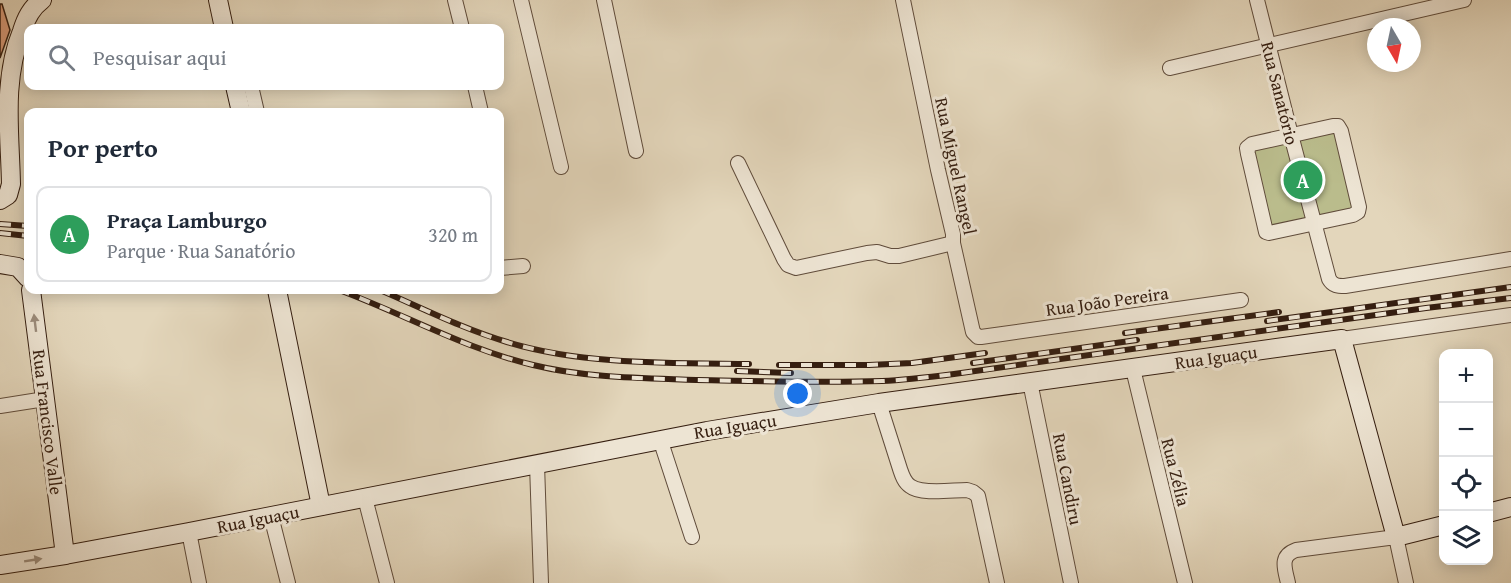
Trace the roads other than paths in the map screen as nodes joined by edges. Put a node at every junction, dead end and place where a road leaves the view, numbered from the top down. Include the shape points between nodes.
1 (218, 0) edge
2 (455, 0) edge
3 (521, 0) edge
4 (604, 0) edge
5 (903, 0) edge
6 (1257, 0) edge
7 (1464, 0) edge
8 (35, 2) edge
9 (25, 24) edge
10 (223, 24) edge
11 (461, 24) edge
12 (24, 26) edge
13 (1268, 46) junction
14 (1170, 68) dead end
15 (236, 90) edge
16 (252, 90) edge
17 (476, 90) edge
18 (240, 108) edge
19 (256, 108) edge
20 (480, 108) edge
21 (1290, 135) junction
22 (636, 151) dead end
23 (738, 163) dead end
24 (561, 167) dead end
25 (5, 195) edge
26 (1314, 224) junction
27 (953, 243) junction
28 (1511, 259) edge
29 (0, 264) edge
30 (522, 266) dead end
31 (504, 268) edge
32 (24, 273) edge
33 (32, 294) edge
34 (278, 294) edge
35 (1241, 300) dead end
36 (1511, 315) edge
37 (978, 337) joint
38 (1342, 339) junction
39 (1132, 369) junction
40 (1030, 382) junction
41 (45, 399) junction
42 (879, 403) junction
43 (0, 406) edge
44 (660, 439) junction
45 (537, 464) junction
46 (365, 498) junction
47 (321, 506) junction
48 (1511, 507) edge
49 (1493, 512) edge
50 (272, 516) junction
51 (1439, 526) edge
52 (189, 532) junction
53 (692, 537) dead end
54 (1396, 537) junction
55 (65, 555) junction
56 (0, 565) edge
57 (199, 583) edge
58 (288, 583) edge
59 (387, 583) edge
60 (541, 583) edge
61 (997, 583) edge
62 (1071, 583) edge
63 (1185, 583) edge
64 (1288, 583) edge
65 (1406, 583) edge

1 - 10 main road
2 - 11 street
3 - 24 street
4 - 22 street
5 - 27 street, Rua Miguel Rangel
6 - 13 street, Rua Sanatório
7 - 13 street
8 - 9 main road
12 - 25 main road via 10,75 11,184
13 - 14 street
13 - 21 street, Rua Sanatório
15 - 18 main road
16 - 19 street
17 - 20 street
21 - 26 street, Rua Sanatório
21 - 26 street via 1248,148 1264,228 1269,233
21 - 26 street via 1333,126 1341,131 1358,212
23 - 27 street via 784,259 792,267 872,252 899,256
26 - 28 street, Rua Sanatório via 1329,279 1339,286
27 - 37 street, Rua Miguel Rangel via 973,332
29 - 32 main road via 18,267
30 - 31 street
41 -> 33 main road, Rua Francisco Valle
34 - 47 main road
35 - 37 street, Rua João Pereira
36 - 38 street, Rua Iguaçu
38 - 39 main road, Rua Iguaçu
38 - 54 main road
39 - 40 main road, Rua Iguaçu
39 - 63 street, Rua Zélia
40 - 42 main road, Rua Iguaçu
40 - 62 street, Rua Candiru
41 - 43 street
41 - 55 main road, Rua Francisco Valle
42 - 44 main road, Rua Iguaçu
42 - 61 street via 904,480 910,486 925,491 967,490 978,496
44 - 45 main road, Rua Iguaçu
44 - 53 street
45 - 46 main road, Rua Iguaçu
45 - 60 street
46 - 47 main road, Rua Iguaçu
46 - 59 street
47 - 50 main road, Rua Iguaçu
48 - 49 main road
50 - 52 main road, Rua Iguaçu
50 - 58 street
51 - 54 main road
52 - 55 main road, Rua Iguaçu
52 - 57 street
54 - 64 street via 1290,552 1285,560
54 - 65 street
56 -> 55 main road, Rua Iguaçu

